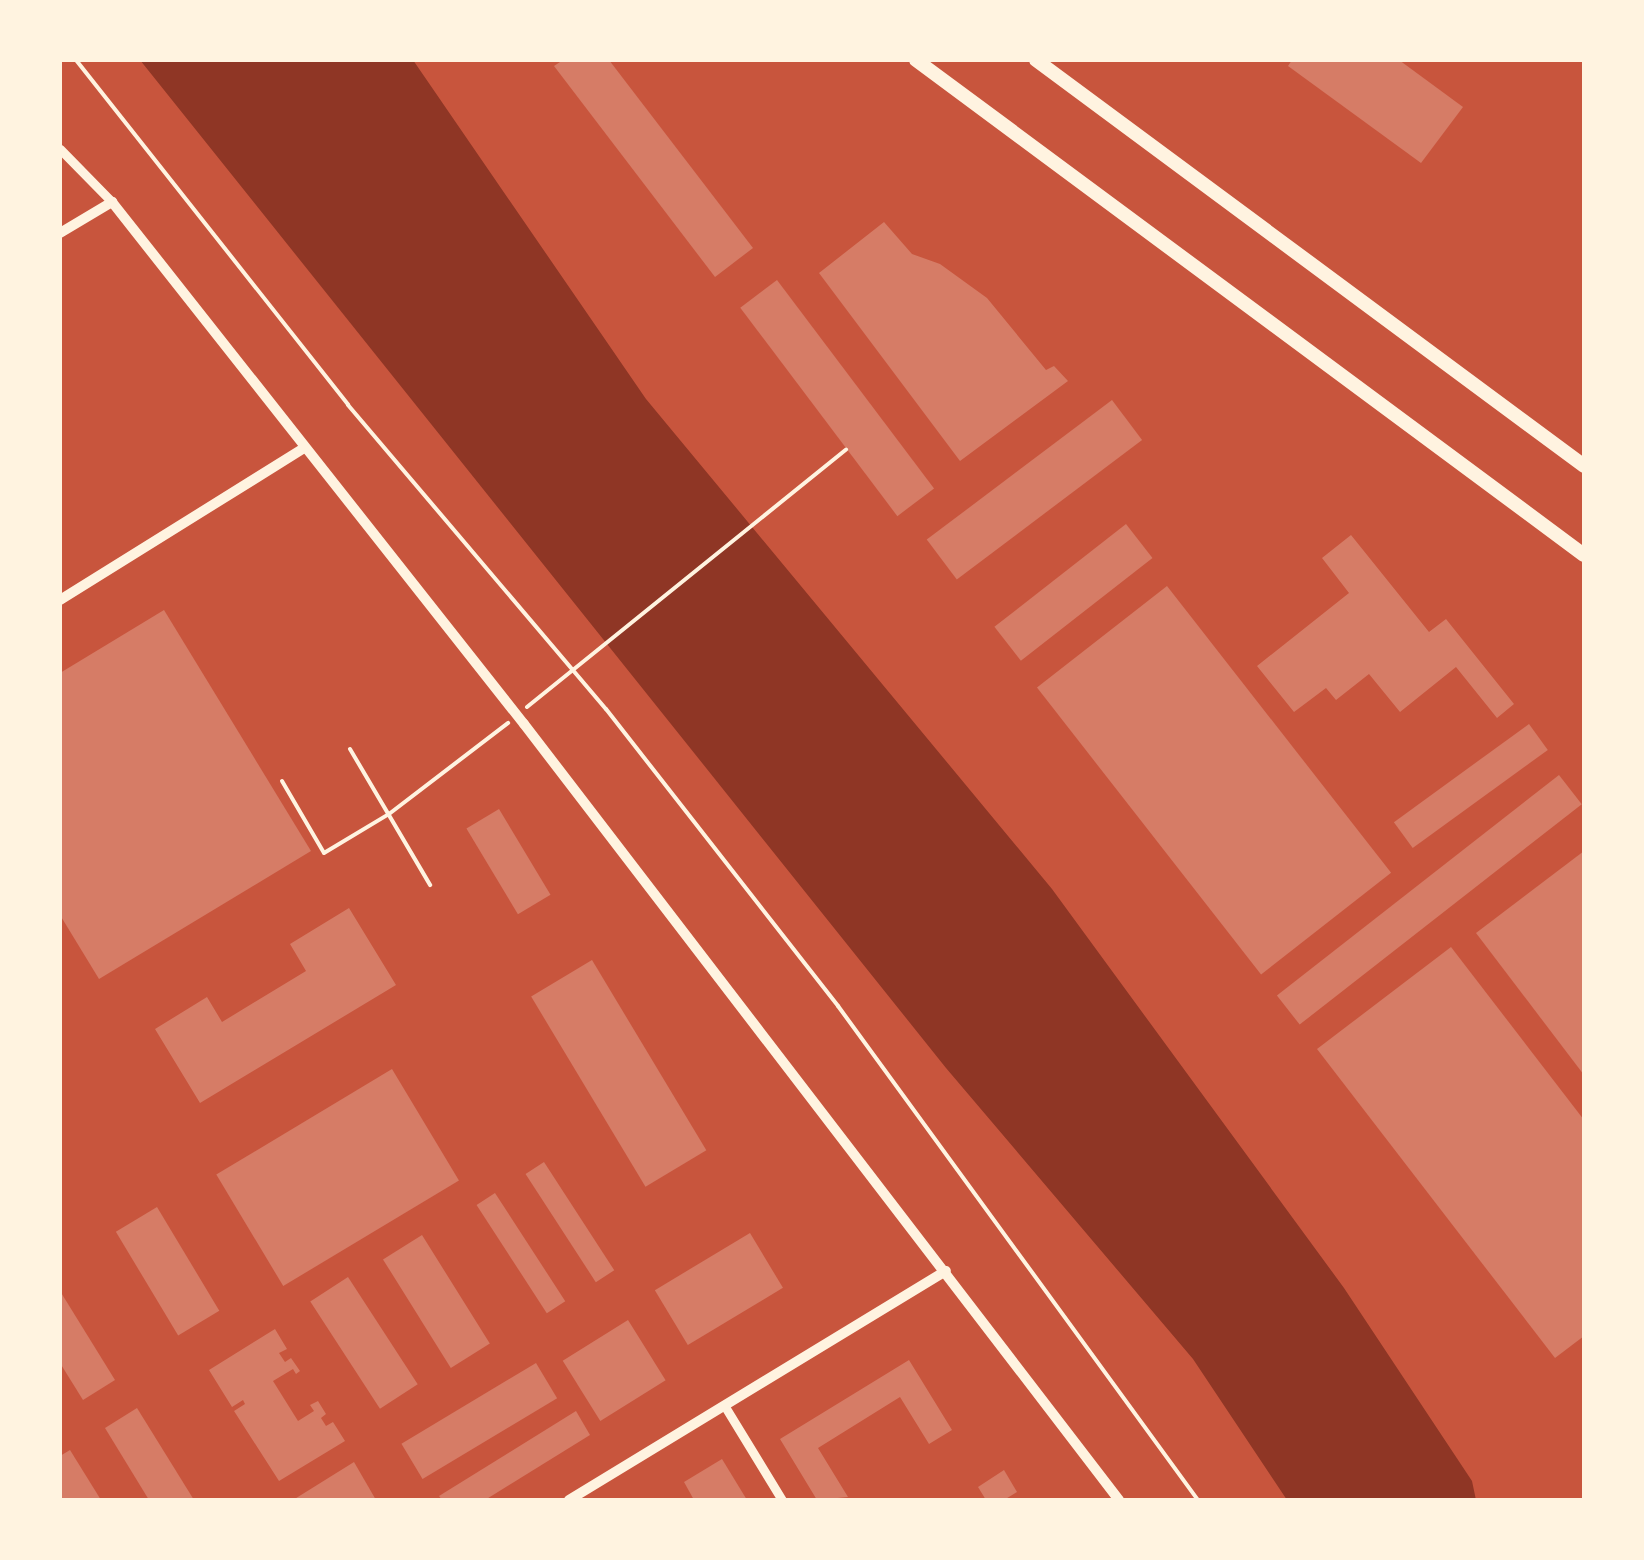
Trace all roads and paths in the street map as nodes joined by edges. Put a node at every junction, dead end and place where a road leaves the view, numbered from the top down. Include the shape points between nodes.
1 (76, 60) edge
2 (916, 60) edge
3 (1036, 60) edge
4 (60, 149) edge
5 (112, 202) junction
6 (60, 233) edge
7 (304, 448) junction
8 (846, 450) dead end
9 (1584, 466) edge
10 (1584, 556) edge
11 (60, 600) edge
12 (526, 708) dead end
13 (511, 720) dead end
14 (350, 749) dead end
15 (282, 781) dead end
16 (389, 814) junction
17 (430, 885) dead end
18 (946, 1272) junction
19 (724, 1406) junction
20 (568, 1500) edge
21 (782, 1500) edge
22 (1119, 1500) edge
23 (1198, 1500) edge

1 - 23 path via 789,944
2 - 10 main road
3 - 9 main road
4 - 5 street
5 - 6 street
5 - 7 street
7 - 11 street
7 - 18 street
8 - 12 path
13 - 16 path
14 - 16 path
15 - 16 path via 324,853
16 - 17 path
18 - 19 street
18 - 22 street
19 - 20 street
19 - 21 street

